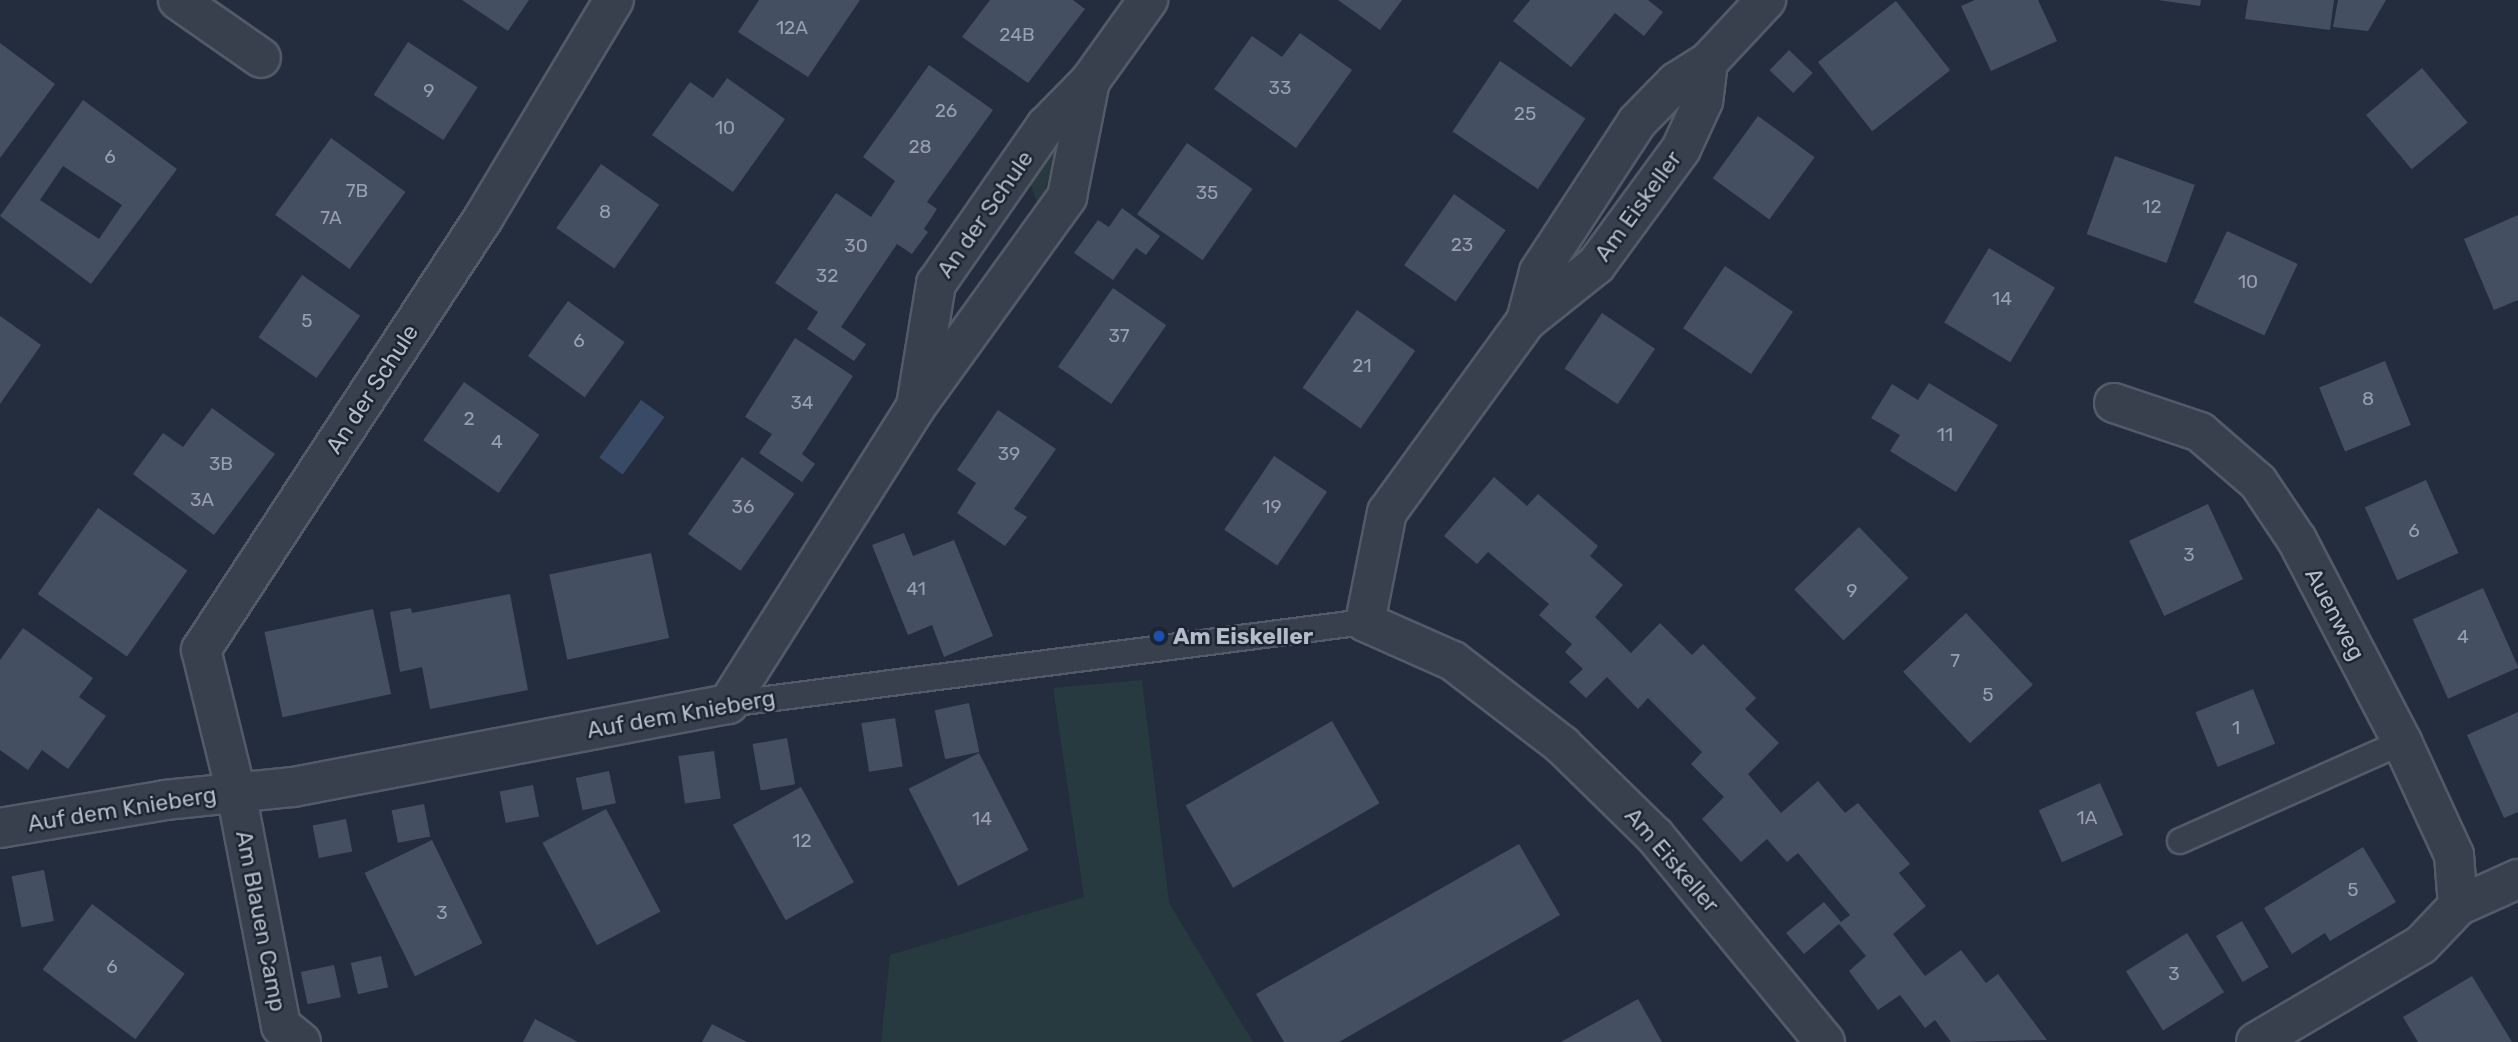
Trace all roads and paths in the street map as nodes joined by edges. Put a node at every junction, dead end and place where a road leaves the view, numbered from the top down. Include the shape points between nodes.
1 (178, 0) edge
2 (614, 0) edge
3 (1148, 0) edge
4 (1766, 0) edge
5 (261, 58) dead end
6 (1708, 62) junction
7 (1090, 81) junction
8 (1526, 321) junction
9 (2114, 403) dead end
10 (915, 408) junction
11 (1365, 622) junction
12 (728, 704) junction
13 (2402, 742) junction
14 (236, 792) junction
15 (0, 828) edge
16 (2180, 841) dead end
17 (2518, 878) edge
18 (2458, 906) junction
19 (301, 1042) edge
20 (1825, 1042) edge
21 (2256, 1042) edge

1 - 5 street
2 - 14 street, An der Schule via 484,217 201,650
3 - 7 street, An der Schule
4 - 6 street, Am Eiskeller
6 - 8 street, Am Eiskeller via 1676,82 1637,122 1539,272
6 - 8 street, Am Eiskeller via 1703,101 1681,149 1596,265
7 - 10 street, An der Schule via 1067,197
7 - 10 street, An der Schule via 1045,126 936,284
8 - 11 street, Am Eiskeller via 1388,512
9 - 13 street, Auenweg via 2200,432 2258,482 2297,540
10 - 12 street, An der Schule
11 - 12 lane, Auf dem Knieberg
11 - 20 street, Am Eiskeller via 1453,661 1562,745 1655,836
12 - 14 street, Auf dem Knieberg via 293,787
13 - 16 lane
13 - 18 street, Auenweg via 2454,855
14 - 15 street, Auf dem Knieberg
14 - 19 street, Am Blauen Camp via 281,1026
17 - 18 street
18 - 21 street via 2421,945

